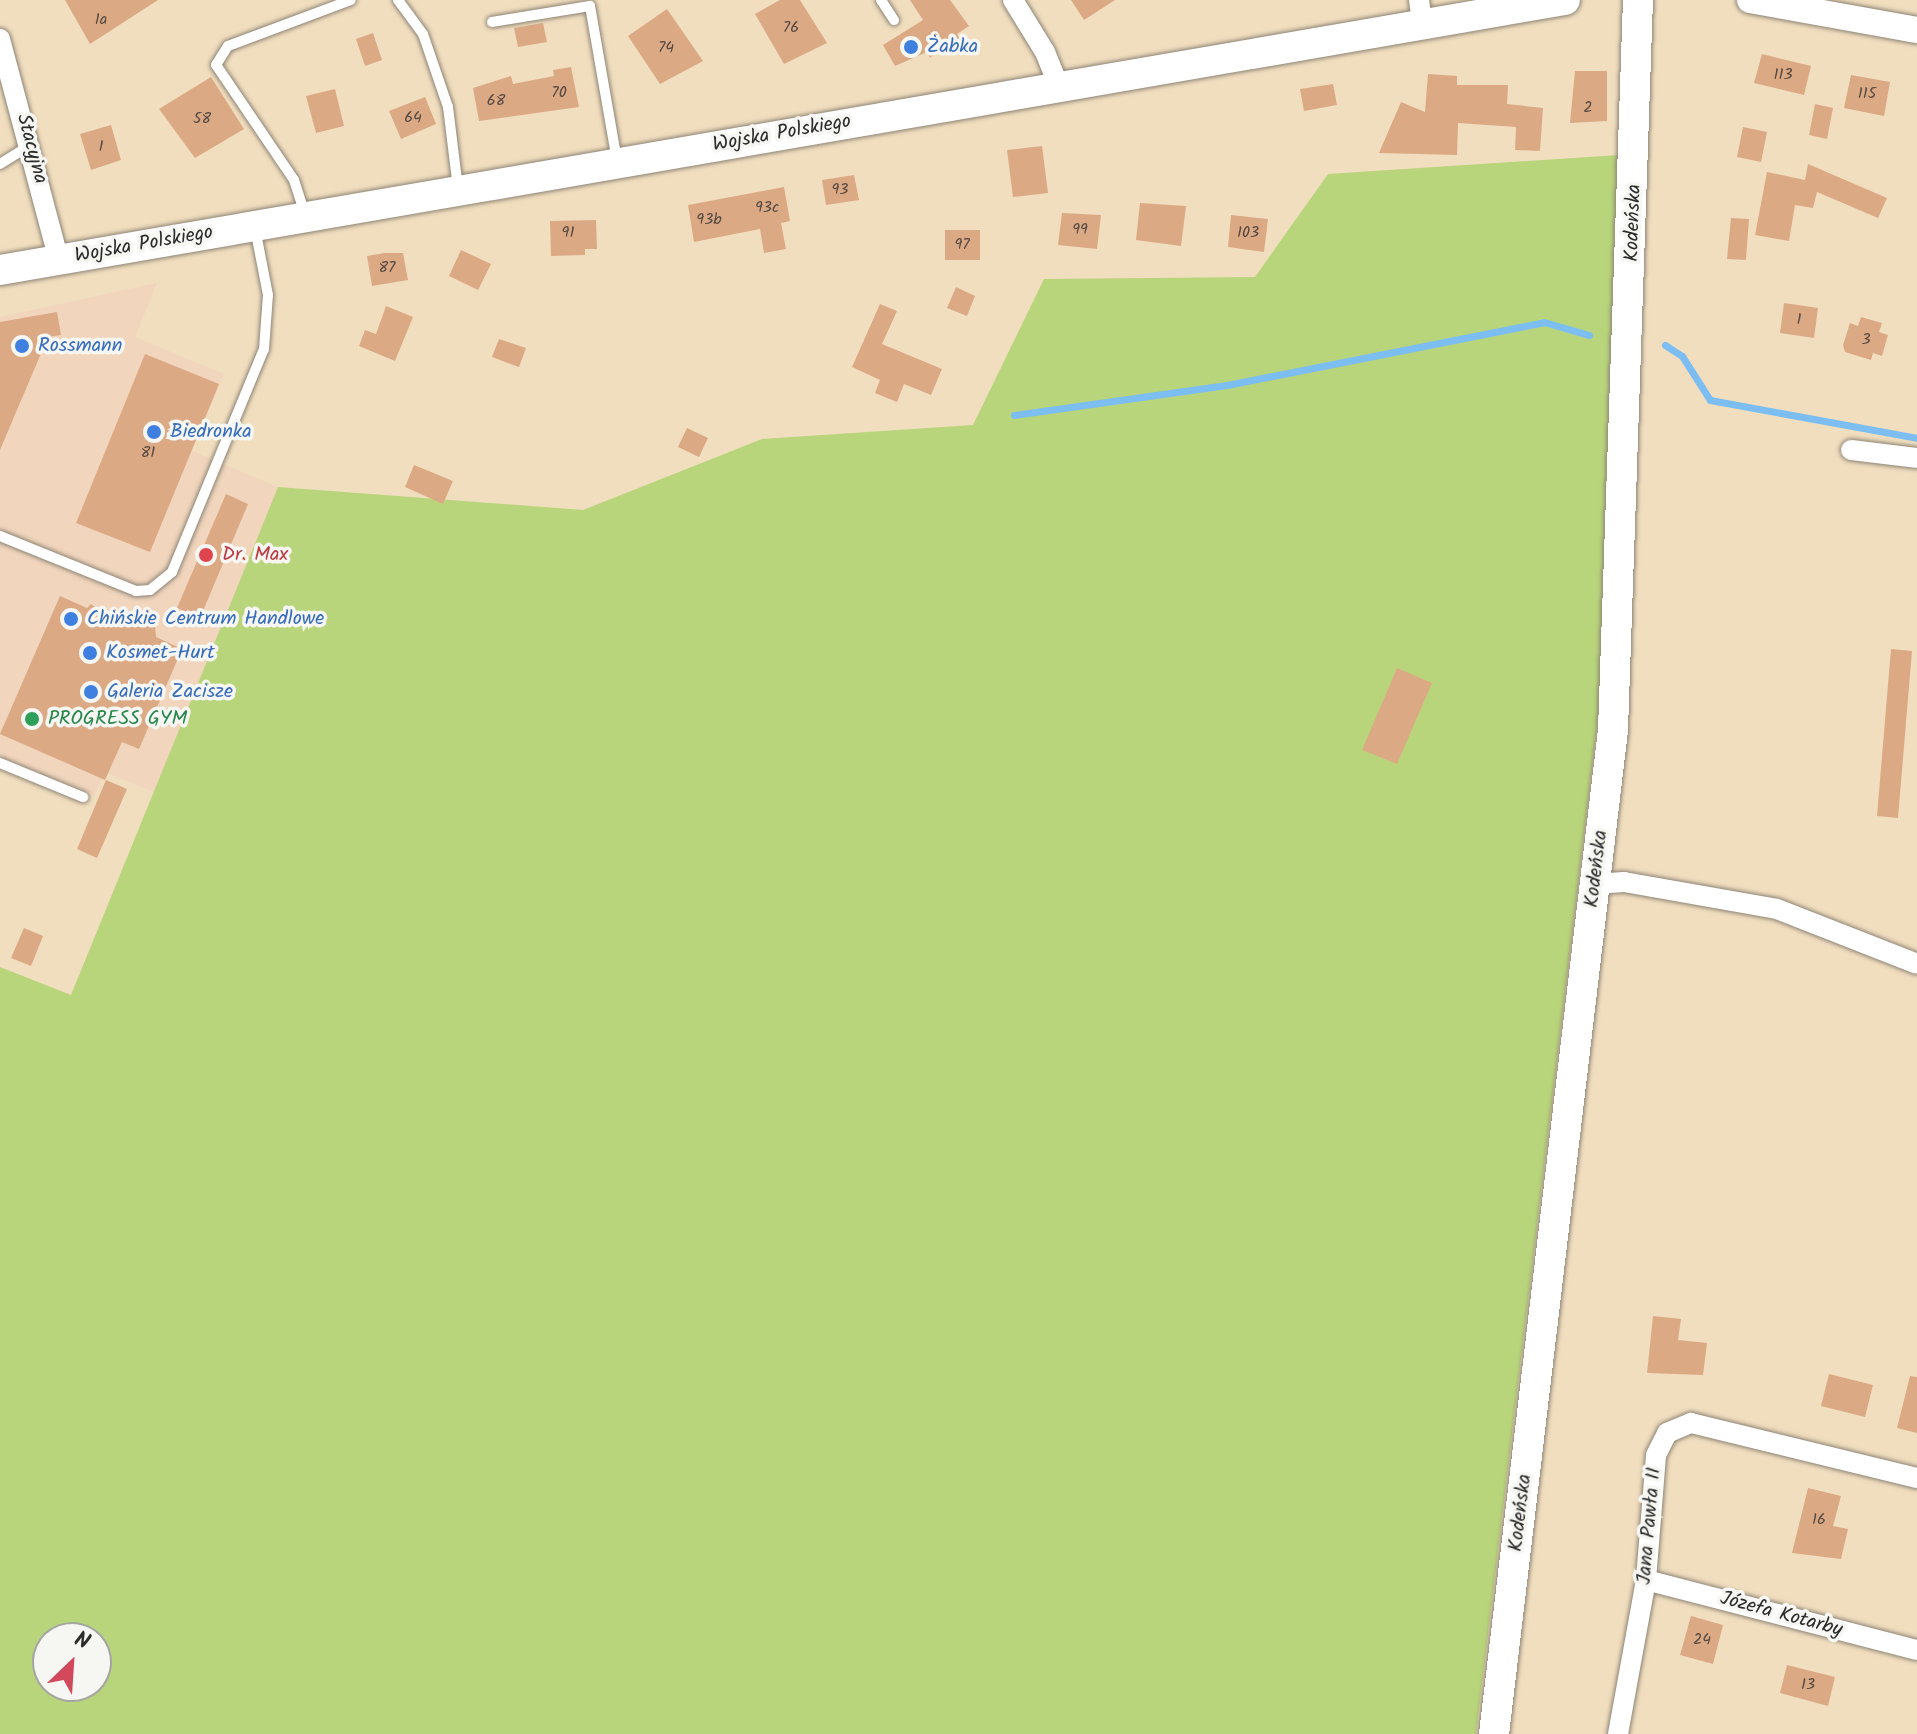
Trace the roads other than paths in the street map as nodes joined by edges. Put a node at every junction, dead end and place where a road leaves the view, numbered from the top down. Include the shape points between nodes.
1 (351, 0) edge
2 (398, 0) edge
3 (881, 0) edge
4 (1013, 0) edge
5 (1565, 0) edge
6 (1638, 0) edge
7 (1750, 0) edge
8 (1420, 11) edge
9 (894, 20) dead end
10 (492, 22) dead end
11 (1917, 30) edge
12 (0, 39) edge
13 (5, 77) edge
14 (1058, 85) junction
15 (30, 145) junction
16 (618, 162) junction
17 (0, 164) edge
18 (458, 190) junction
19 (305, 216) junction
20 (254, 225) junction
21 (59, 260) junction
22 (0, 270) edge
23 (1851, 450) dead end
24 (1917, 458) edge
25 (0, 536) edge
26 (0, 763) edge
27 (83, 797) dead end
28 (1595, 884) junction
29 (1917, 964) edge
30 (1917, 1478) edge
31 (1646, 1580) junction
32 (1917, 1650) edge
33 (1494, 1734) edge
34 (1618, 1734) edge

1 - 19 lane via 228,46 216,65 294,180
2 - 18 lane via 423,34 448,107
3 - 9 lane
4 - 14 street
5 - 8 main road, Wojska Polskiego
6 - 28 main road, Kodeńska via 1617,679
7 - 11 street
8 - 14 main road, Wojska Polskiego
10 - 16 lane via 590,6
12 - 13 street, Stacyjna
13 - 15 street, Stacyjna
14 - 16 main road, Wojska Polskiego
15 - 17 lane
15 - 21 street, Stacyjna
16 - 18 main road, Wojska Polskiego
18 - 19 main road, Wojska Polskiego
19 - 20 main road, Wojska Polskiego
20 - 21 main road, Wojska Polskiego
20 - 25 lane via 266,276 264,349 172,572 150,590 136,591
21 - 22 main road, Wojska Polskiego
23 - 24 street
26 - 27 lane
28 - 29 street via 1624,882 1777,909
28 - 33 main road, Kodeńska
30 - 31 street, Jana Pawła II via 1691,1423 1678,1425 1656,1455
31 - 32 street, Józefa Kotarby
31 - 34 street, Jana Pawła II

